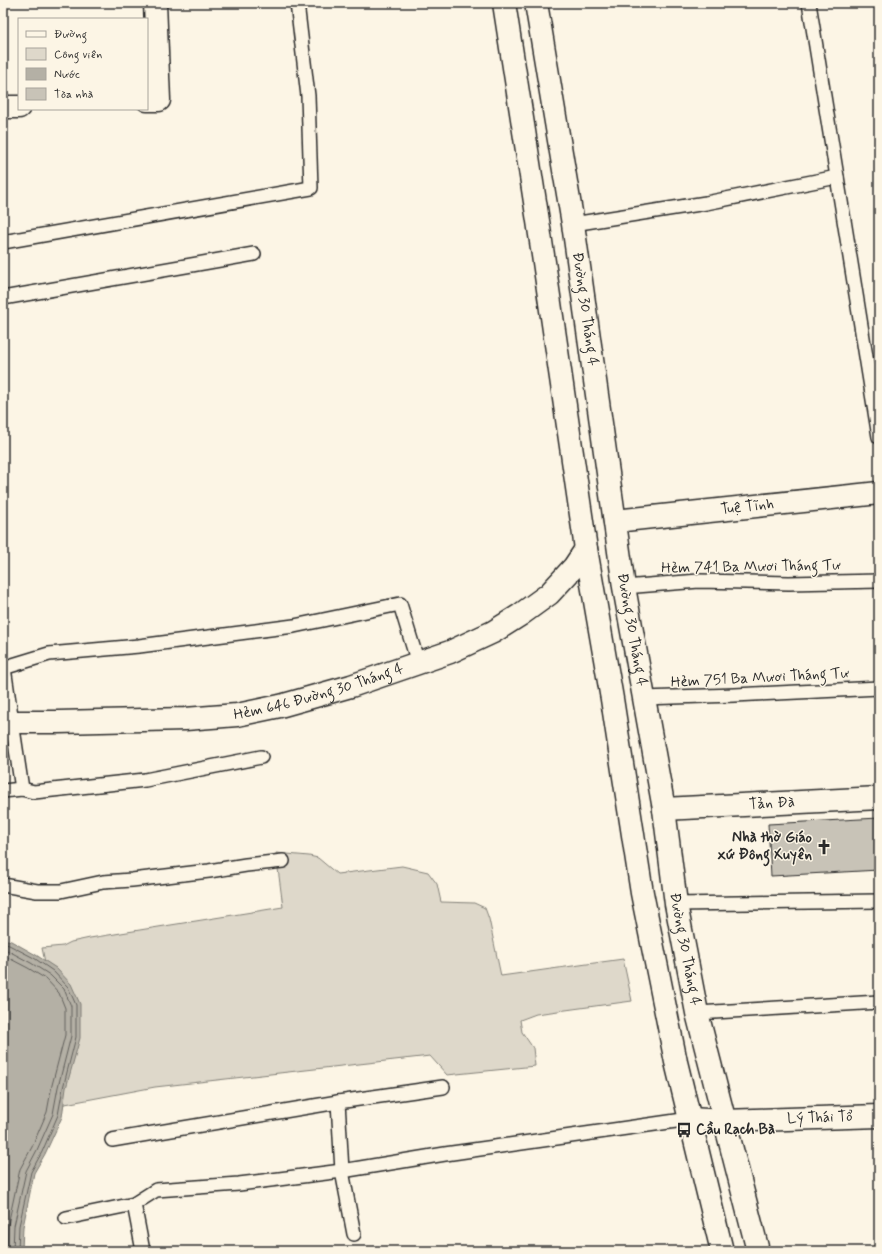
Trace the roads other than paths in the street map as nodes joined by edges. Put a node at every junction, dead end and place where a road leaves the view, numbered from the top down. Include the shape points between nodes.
1 (155, 3) edge
2 (297, 3) edge
3 (504, 3) edge
4 (536, 3) edge
5 (810, 3) edge
6 (148, 100) edge
7 (18, 107) edge
8 (3, 108) edge
9 (837, 177) junction
10 (573, 224) junction
11 (3, 242) edge
12 (254, 254) dead end
13 (3, 298) edge
14 (879, 437) edge
15 (879, 493) edge
16 (615, 521) junction
17 (582, 525) junction
18 (586, 549) junction
19 (879, 581) edge
20 (624, 587) junction
21 (593, 590) junction
22 (418, 662) junction
23 (3, 668) edge
24 (879, 688) edge
25 (643, 698) junction
26 (12, 722) junction
27 (261, 757) dead end
28 (22, 789) junction
29 (3, 791) edge
30 (879, 798) edge
31 (664, 809) junction
32 (283, 861) dead end
33 (671, 861) junction
34 (638, 866) junction
35 (3, 885) edge
36 (879, 901) edge
37 (676, 904) junction
38 (879, 1002) edge
39 (697, 1013) junction
40 (443, 1087) dead end
41 (338, 1102) junction
42 (879, 1116) edge
43 (690, 1119) junction
44 (724, 1121) junction
45 (112, 1140) dead end
46 (342, 1171) junction
47 (134, 1204) junction
48 (66, 1218) dead end
49 (354, 1234) dead end
50 (143, 1251) edge
51 (722, 1251) edge
52 (758, 1251) edge

1 - 6 main road via 160,100
2 - 11 lane via 308,96 311,188
3 - 17 main road, Đường 30 Tháng 4
4 - 10 main road, Đường 30 Tháng 4
5 - 9 lane
7 - 8 main road
9 - 10 lane via 706,203
9 - 14 lane
10 - 16 main road, Đường 30 Tháng 4
12 - 13 lane
15 - 16 main road, Tuệ Tĩnh
16 - 17 main road, Tuệ Tĩnh
16 - 20 main road, Đường 30 Tháng 4
17 - 18 main road, Đường 30 Tháng 4
18 - 21 main road, Đường 30 Tháng 4
18 - 22 main road, Hẻm 646 Đường 30 Tháng 4 via 574,567 549,594 520,615 493,632 450,652
19 - 20 lane, Hẻm 741 Ba Mươi Tháng Tư via 699,581
20 - 21 main road
20 - 25 main road, Đường 30 Tháng 4
21 - 34 main road, Đường 30 Tháng 4
22 - 23 lane via 400,604 294,626 139,646 49,654
22 - 26 main road, Hẻm 646 Đường 30 Tháng 4 via 352,686 237,715 177,719
23 - 26 lane
24 - 25 lane, Hẻm 751 Ba Mươi Tháng Tư
25 - 31 main road, Đường 30 Tháng 4
26 - 28 lane
27 - 28 lane via 145,780 34,792
28 - 29 lane
30 - 31 main road, Tản Đà
31 - 33 main road, Đường 30 Tháng 4
32 - 35 lane via 103,882 61,891 37,891
33 - 34 main road
33 - 37 main road, Đường 30 Tháng 4
34 - 43 main road, Đường 30 Tháng 4 via 676,1062
36 - 37 lane
37 - 39 main road, Đường 30 Tháng 4
38 - 39 lane
39 - 44 main road, Đường 30 Tháng 4
40 - 41 lane
41 - 45 lane
41 - 46 lane
42 - 44 main road, Lý Thái Tổ
43 - 44 main road, Lý Thái Tổ
43 - 46 lane
43 - 51 main road, Đường 30 Tháng 4
44 - 52 main road, Đường 30 Tháng 4
46 - 47 lane via 239,1184 156,1190
46 - 49 lane
47 - 48 lane
47 - 50 lane

